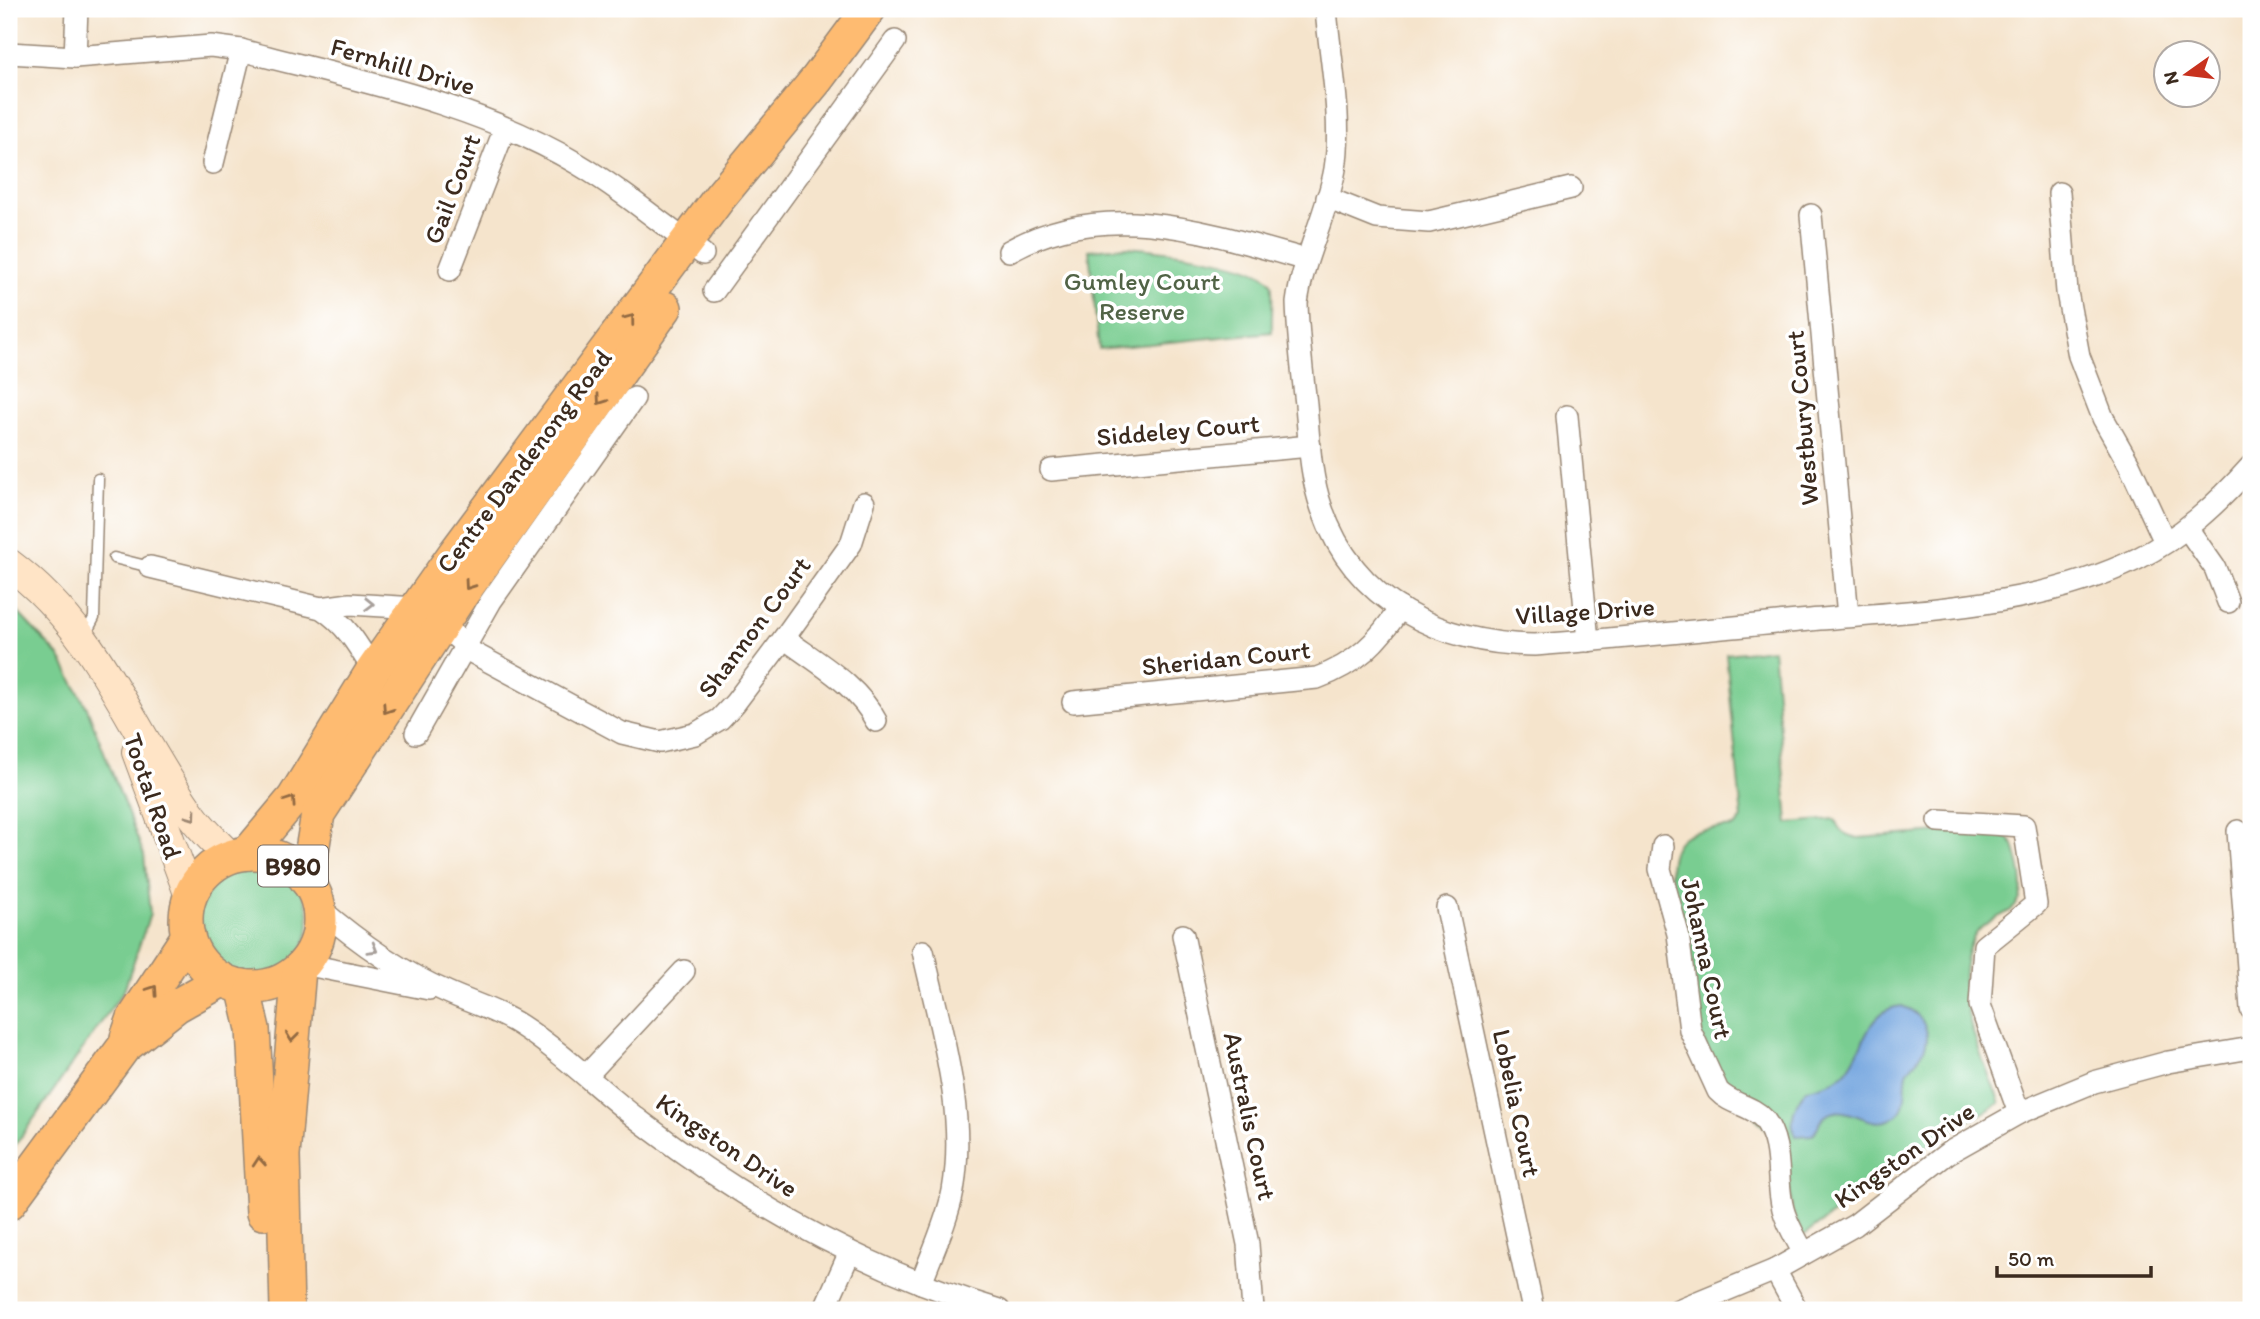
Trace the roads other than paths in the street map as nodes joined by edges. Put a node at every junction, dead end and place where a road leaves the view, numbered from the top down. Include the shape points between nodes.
1 (77, 9) edge
2 (869, 9) edge
3 (1326, 9) edge
4 (895, 40) dead end
5 (241, 50) junction
6 (9, 53) edge
7 (75, 57) junction
8 (817, 79) junction
9 (848, 104) junction
10 (505, 128) junction
11 (213, 163) dead end
12 (1571, 188) dead end
13 (2059, 193) dead end
14 (1327, 198) junction
15 (1811, 215) dead end
16 (695, 248) junction
17 (1009, 251) dead end
18 (1306, 260) junction
19 (450, 270) dead end
20 (714, 291) dead end
21 (634, 398) dead end
22 (1567, 416) dead end
23 (1310, 446) junction
24 (2251, 466) edge
25 (1051, 470) dead end
26 (97, 479) dead end
27 (864, 503) dead end
28 (2187, 528) junction
29 (2165, 542) junction
30 (114, 558) dead end
31 (9, 564) edge
32 (150, 567) joint
33 (2228, 602) dead end
34 (321, 608) junction
35 (1400, 608) junction
36 (1848, 616) junction
37 (440, 629) junction
38 (83, 637) junction
39 (784, 638) junction
40 (1588, 641) junction
41 (378, 662) junction
42 (117, 695) junction
43 (1073, 702) dead end
44 (876, 721) dead end
45 (416, 733) dead end
46 (1939, 821) dead end
47 (2238, 831) dead end
48 (1663, 846) dead end
49 (239, 855) junction
50 (313, 895) junction
51 (190, 896) junction
52 (1447, 908) dead end
53 (1183, 935) dead end
54 (188, 936) junction
55 (923, 951) dead end
56 (301, 966) junction
57 (684, 971) dead end
58 (233, 983) junction
59 (445, 992) junction
60 (2251, 1009) edge
61 (124, 1047) junction
62 (2251, 1048) edge
63 (587, 1075) junction
64 (2019, 1113) junction
65 (9, 1203) edge
66 (850, 1252) junction
67 (1804, 1254) junction
68 (1775, 1269) junction
69 (920, 1283) junction
70 (269, 1310) edge
71 (287, 1310) edge
72 (824, 1310) edge
73 (999, 1310) edge
74 (1253, 1310) edge
75 (1533, 1310) edge
76 (1678, 1310) edge
77 (1797, 1310) edge

1 - 7 street
2 - 8 main road, Centre Dandenong Road
3 - 14 street, Village Drive via 1337,135
4 - 9 street
5 - 7 street, Fernhill Drive via 172,47
5 - 10 street, Fernhill Drive via 446,105
5 - 11 street
6 - 7 street, Fernhill Drive
8 - 9 street
8 - 16 main road, Centre Dandenong Road via 741,203
9 - 20 street
10 - 16 street, Fernhill Drive via 579,164
10 - 19 street, Gail Court
12 - 14 street via 1429,222 1377,218
13 - 29 street via 2067,292 2079,356 2103,418
14 - 18 street, Village Drive
15 - 36 street, Westbury Court
16 - 37 main road, Centre Dandenong Road via 585,424 518,512
17 - 18 street via 1052,230 1137,223 1210,233
18 - 23 street, Village Drive via 1299,283 1297,328
21 - 37 street, Centre Dandenong Road via 491,601
22 - 40 street
23 - 25 street, Siddeley Court
23 - 35 street, Village Drive via 1331,532 1370,585
24 - 28 street, Village Drive
26 - 38 lane via 94,618
27 - 39 street, Shannon Court via 851,544
28 - 29 street, Village Drive
28 - 33 street via 2215,568
29 - 36 street, Village Drive via 2103,573 2035,594
30 - 32 lane
31 - 38 main road, Tootal Road via 57,605
32 - 34 street
34 -> 37 street via 350,604
34 - 41 street via 337,618
35 - 40 street, Village Drive via 1434,629 1504,645
35 - 43 street, Sheridan Court via 1382,635 1353,663 1317,678
36 - 40 street, Village Drive
37 - 39 street, Shannon Court via 622,733 660,742 695,734 720,719
37 - 41 main road, Centre Dandenong Road
37 - 45 street, Centre Dandenong Road
37 -> 50 main road, Centre Dandenong Road via 318,814
38 - 42 main road, Tootal Road
39 - 44 street via 853,689
49 -> 41 main road, Centre Dandenong Road via 295,798
42 -> 49 main road, Tootal Road via 190,813
42 - 51 main road, Tootal Road
46 - 64 street via 2024,826 2036,904 1984,946 1980,1005
47 - 60 street
48 - 67 street, Johanna Court via 1660,869 1678,934 1690,1030 1718,1091 1761,1116 1768,1125 1778,1159 1783,1212
49 - 50 main road, B980 via 281,859
49 - 51 main road, B980 via 209,869
50 - 56 main road, B980 via 317,938
50 -> 59 street, Kingston Drive via 368,946
51 - 54 main road
52 - 75 street, Lobelia Court
53 - 74 street, Australis Court via 1248,1244
54 - 58 main road via 197,957
61 -> 54 main road via 134,1018
55 - 69 street via 954,1097 957,1135 952,1192
56 - 58 main road via 277,983
56 - 59 street, Kingston Drive
56 -> 71 main road, B980 via 283,1156
57 - 63 street
58 - 61 main road via 176,1006
70 -> 58 main road via 253,1030
59 - 63 street, Kingston Drive via 516,1023
61 - 65 main road
62 - 64 street, Kingston Drive via 2168,1062 2094,1082
63 - 66 street, Kingston Drive via 642,1123 709,1170 788,1220
64 - 67 street, Kingston Drive via 1948,1153 1855,1225
66 - 69 street, Kingston Drive
66 - 72 street
67 - 68 street, Kingston Drive
68 - 76 street, Kingston Drive
68 - 77 street
69 - 73 street, Kingston Drive

